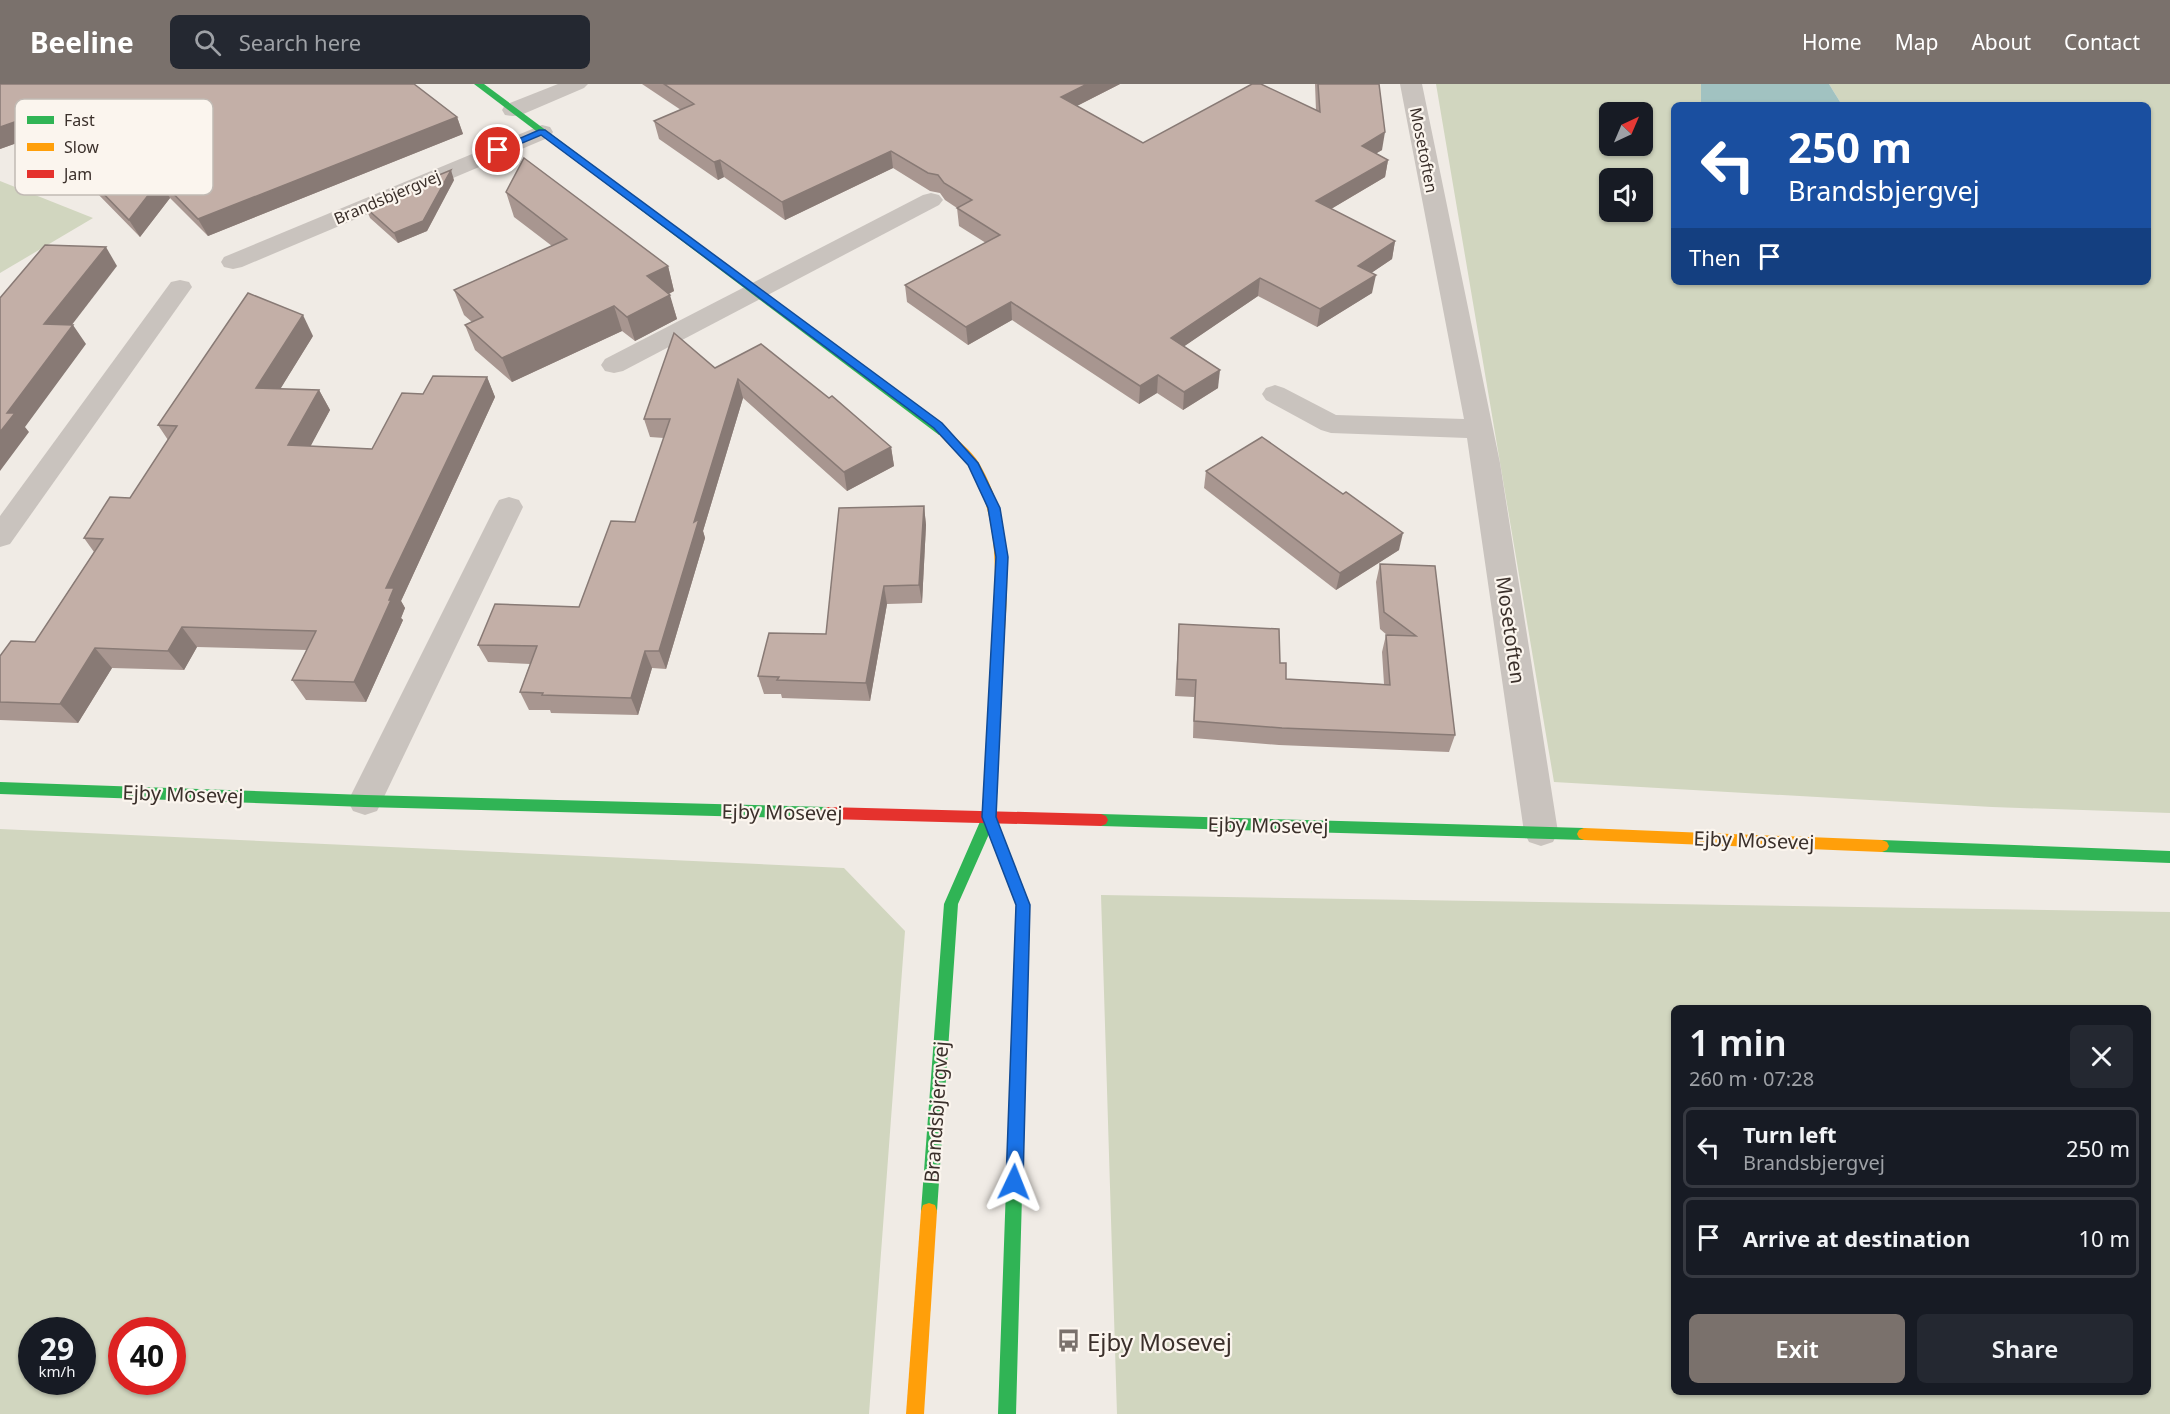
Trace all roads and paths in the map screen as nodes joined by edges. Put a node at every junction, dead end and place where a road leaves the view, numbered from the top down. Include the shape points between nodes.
1 (478, 84) edge
2 (577, 84) edge
3 (1411, 84) edge
4 (513, 110) junction
5 (542, 132) junction
6 (931, 200) dead end
7 (232, 262) dead end
8 (180, 287) dead end
9 (756, 291) junction
10 (614, 365) dead end
11 (1275, 394) dead end
12 (1479, 429) junction
13 (509, 507) dead end
14 (0, 537) edge
15 (0, 788) edge
16 (365, 801) junction
17 (989, 817) junction
18 (1540, 832) junction
19 (2170, 857) edge
20 (915, 1414) edge
21 (1007, 1414) edge

1 - 4 street, Brandsbjergvej
2 - 4 street
3 - 12 street, Mosetoften
4 - 5 street, Brandsbjergvej
5 - 7 street, Brandsbjergvej
5 - 9 street, Brandsbjergvej
6 - 9 street
8 - 14 street
9 - 10 street
9 - 17 street, Brandsbjergvej via 938,426 973,463 994,508 1002,557
11 - 12 street via 1331,424
12 - 18 street, Mosetoften
13 - 16 street
15 - 16 street, Ejby Mosevej
16 - 17 street, Ejby Mosevej
17 - 18 street, Ejby Mosevej
17 - 20 street, Brandsbjergvej via 951,904
17 - 21 street, Brandsbjergvej via 1023,905
18 - 19 street, Ejby Mosevej

